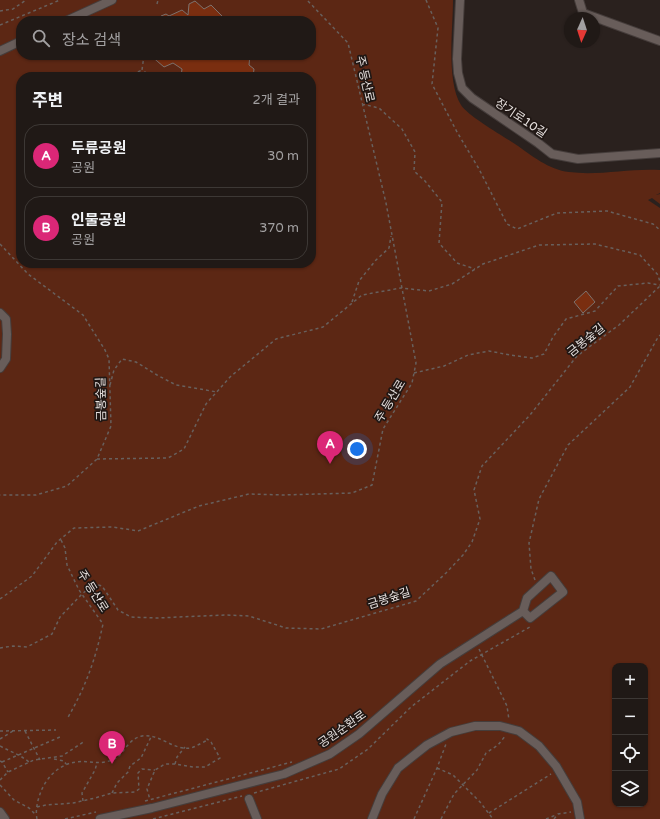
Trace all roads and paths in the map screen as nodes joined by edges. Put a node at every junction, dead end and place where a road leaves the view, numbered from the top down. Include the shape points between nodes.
1 (26, 0) edge
2 (60, 0) edge
3 (112, 0) edge
4 (158, 0) edge
5 (426, 0) edge
6 (460, 0) edge
7 (579, 0) edge
8 (307, 1) edge
9 (156, 4) dead end
10 (0, 12) edge
11 (22, 16) edge
12 (77, 16) edge
13 (16, 18) edge
14 (0, 25) edge
15 (660, 41) edge
16 (16, 43) edge
17 (0, 51) edge
18 (143, 60) edge
19 (142, 70) junction
20 (138, 72) edge
21 (145, 72) edge
22 (362, 104) junction
23 (660, 153) edge
24 (660, 230) edge
25 (392, 234) junction
26 (0, 244) edge
27 (16, 261) edge
28 (22, 268) edge
29 (475, 269) junction
30 (660, 284) edge
31 (402, 288) junction
32 (352, 303) junction
33 (0, 313) edge
34 (660, 335) edge
35 (0, 368) edge
36 (414, 373) junction
37 (109, 386) junction
38 (217, 392) junction
39 (97, 459) junction
40 (0, 495) edge
41 (60, 540) junction
42 (535, 581) dead end
43 (82, 594) junction
44 (0, 599) edge
45 (523, 611) junction
46 (476, 644) dead end
47 (0, 648) edge
48 (66, 719) dead end
49 (510, 729) junction
50 (56, 730) dead end
51 (0, 731) edge
52 (13, 731) junction
53 (25, 731) junction
54 (60, 737) dead end
55 (151, 737) junction
56 (0, 739) edge
57 (85, 741) dead end
58 (446, 743) dead end
59 (0, 746) edge
60 (185, 747) junction
61 (34, 748) junction
62 (20, 755) junction
63 (52, 758) junction
64 (40, 760) junction
65 (1, 761) edge
66 (29, 762) junction
67 (292, 762) dead end
68 (97, 763) junction
69 (66, 764) junction
70 (175, 764) junction
71 (437, 768) junction
72 (155, 770) junction
73 (558, 770) junction
74 (8, 772) junction
75 (0, 780) edge
76 (463, 784) junction
77 (0, 785) edge
78 (112, 792) junction
79 (249, 799) dead end
80 (150, 800) junction
81 (83, 801) junction
82 (143, 802) dead end
83 (37, 807) junction
84 (578, 810) junction
85 (0, 812) edge
86 (489, 813) junction
87 (558, 814) junction
88 (36, 815) junction
89 (98, 816) edge
90 (414, 818) edge
91 (5, 819) edge
92 (37, 819) edge
93 (65, 819) edge
94 (257, 819) edge
95 (372, 819) edge
96 (419, 819) edge
97 (441, 819) edge
98 (493, 819) edge
99 (546, 819) edge
100 (555, 819) edge
101 (580, 819) edge

1 - 10 path via 13,9
2 - 11 path
3 - 12 street
4 - 9 path
5 - 24 path via 438,28 432,84 507,224 517,229 557,213 607,211 653,224
6 - 23 street, 장기로10길 via 458,73 462,88 472,98 552,154 578,159
7 - 15 street via 583,13
8 - 22 path, 주 등산로 via 348,43
13 - 14 path
16 - 17 street
18 - 19 path
19 - 20 path
19 - 21 path
22 - 25 path, 주 등산로
22 - 29 path via 379,108 402,129 415,152 414,171 442,202 439,243 457,263
25 - 31 path, 주 등산로
25 - 32 path via 389,248 359,282
26 - 27 path, 금봉숲길
28 - 37 path, 금봉숲길 via 83,315 105,350
29 - 30 path via 539,245 595,244 640,255 658,275
29 - 31 path via 452,284 429,291
30 - 36 path via 648,282 618,286 595,312 566,319 544,354 532,358 489,351 468,355 444,366
30 - 43 path, 금봉숲길 via 619,325 577,356 530,415 482,466 474,490 480,518 472,542 446,573 416,601 314,629 286,628 249,616 131,617 118,610 102,586 94,584
31 - 32 path via 362,295
31 - 36 path, 주 등산로 via 416,363
32 - 38 path via 322,327 276,339
33 - 35 street via 6,319 7,334 6,359
34 - 42 path via 630,386 568,445 539,499 529,543 531,569
36 - 41 path, 주 등산로 via 412,383 383,429 372,485 352,493 249,494 199,506 138,531 113,527 74,528
37 - 38 path via 114,370 122,359 136,362 176,385
37 - 39 path, 금봉숲길 via 111,426
38 - 39 path via 206,404 184,449 168,458
39 - 40 path, 금봉숲길 via 67,486 36,495
41 - 43 path, 주 등산로 via 65,548 67,565
41 - 44 path, 주 등산로 via 32,576
43 - 47 path, 금봉숲길 via 60,617 52,634 27,647
43 - 48 path, 주 등산로 via 103,624 91,671
45 - 45 street via 530,618 563,592 551,576 527,598
45 - 89 street, 공원순환로 via 440,664 359,734 330,754 284,774 152,808
46 - 49 path via 507,706
49 - 73 street via 518,731 539,746
49 - 76 path via 498,745 486,753 477,770
49 - 95 street via 500,726 475,726 451,732 427,745 398,768 382,794
50 - 53 path
51 - 52 path
52 - 53 path
52 - 56 path
53 - 61 path
54 - 61 path
55 - 60 path
55 - 68 path via 142,736 134,739 117,758 106,763
55 - 78 path via 141,758 130,766
57 - 63 path via 62,756
58 - 71 path
59 - 62 path
60 - 70 path
60 - 70 path via 191,748 207,739 211,742 220,758 205,767
61 - 62 path
61 - 64 path
62 - 65 path
62 - 66 path
63 - 64 path
63 - 69 path
64 - 66 path
65 - 74 path
66 - 74 path
67 - 80 path
68 - 69 path
68 - 81 path via 96,770 82,793
69 - 83 path via 45,782
70 - 72 path via 165,764
71 - 76 path via 453,775
71 - 90 path
72 - 78 path via 142,769 138,773 140,789 135,792
72 - 80 path via 147,789
73 - 84 street via 577,802
73 - 86 path
74 - 75 path
76 - 86 path
76 - 97 path via 454,794
77 - 88 path via 14,800
78 - 81 path
79 - 94 street
80 - 82 path
81 - 83 path
83 - 88 path
84 - 87 path
84 - 101 street
85 - 91 street
86 - 98 path
87 - 99 path
87 - 100 path
88 - 92 path
89 - 93 path
90 - 96 path

